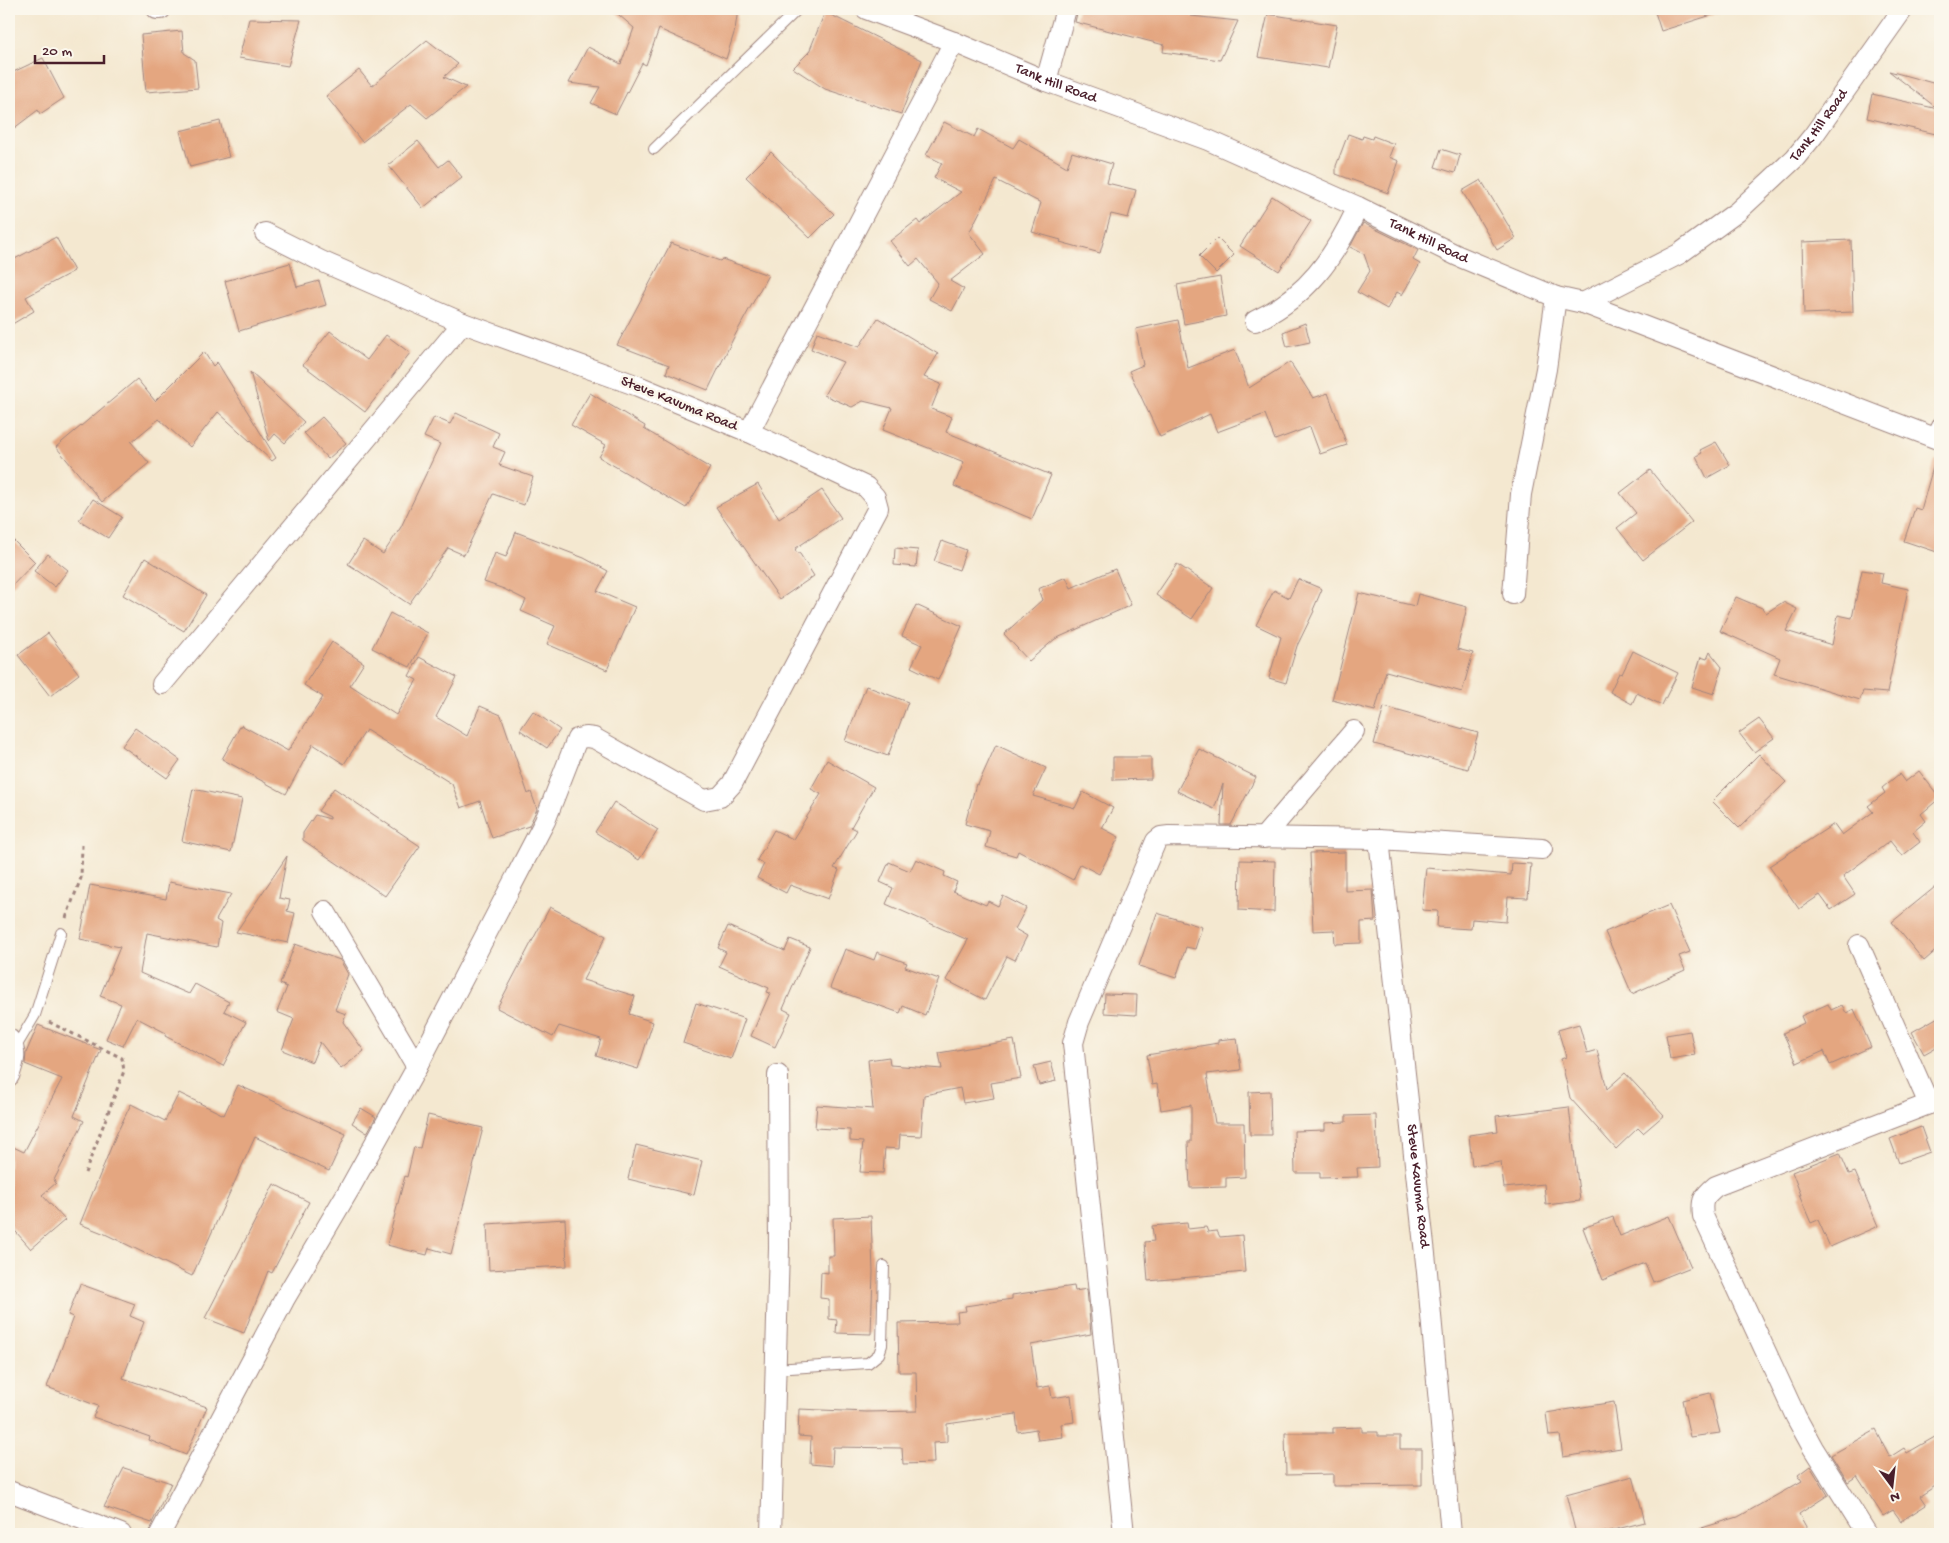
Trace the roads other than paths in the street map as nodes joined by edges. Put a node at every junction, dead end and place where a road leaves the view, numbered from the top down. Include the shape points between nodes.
1 (798, 9) edge
2 (866, 9) edge
3 (1066, 9) edge
4 (1903, 9) edge
5 (954, 42) junction
6 (1046, 81) junction
7 (654, 149) dead end
8 (1358, 207) junction
9 (264, 233) dead end
10 (1556, 297) junction
11 (1583, 303) junction
12 (1255, 321) dead end
13 (463, 323) junction
14 (749, 432) junction
15 (1937, 432) edge
16 (1512, 594) dead end
17 (162, 684) dead end
18 (1354, 731) dead end
19 (1263, 838) junction
20 (1379, 839) junction
21 (1542, 849) dead end
22 (325, 911) dead end
23 (61, 933) road end
24 (1859, 945) dead end
25 (12, 1044) edge
26 (416, 1067) junction
27 (778, 1075) dead end
28 (9, 1076) edge
29 (1935, 1100) edge
30 (884, 1266) dead end
31 (776, 1369) junction
32 (9, 1491) edge
33 (121, 1534) edge
34 (160, 1534) edge
35 (771, 1534) edge
36 (1124, 1534) edge
37 (1451, 1534) edge
38 (1867, 1534) edge

1 - 7 lane
2 - 5 street, Tank Hill Road
3 - 6 street
4 - 11 street, Tank Hill Road via 1813,136 1737,212 1679,254
5 - 6 street, Tank Hill Road
5 - 14 street
6 - 8 street, Tank Hill Road via 1208,140
8 - 10 street, Tank Hill Road via 1458,256
8 - 12 street via 1327,263 1310,282 1278,310
9 - 13 street, Steve Kavuma Road
10 - 11 street, Tank Hill Road
10 - 16 street via 1546,369 1521,494
11 - 15 street
13 - 14 street, Steve Kavuma Road via 638,386
13 - 17 street
14 - 26 street, Steve Kavuma Road via 866,487 875,497 878,508 732,784 720,797 704,800 594,738 577,739 545,822
18 - 19 street
19 - 20 street
19 - 36 street via 1169,836 1156,841 1073,1043
20 - 21 street
20 - 37 street, Steve Kavuma Road via 1427,1272
22 - 26 street
23 - 25 lane via 35,1015
24 - 29 street
25 - 28 street via 15,1059
26 - 34 street via 284,1300
27 - 31 street
29 - 38 street via 1716,1186 1705,1196 1702,1205 1704,1216 1796,1417
30 - 31 lane via 879,1354 868,1363
31 - 35 street
32 - 33 street

